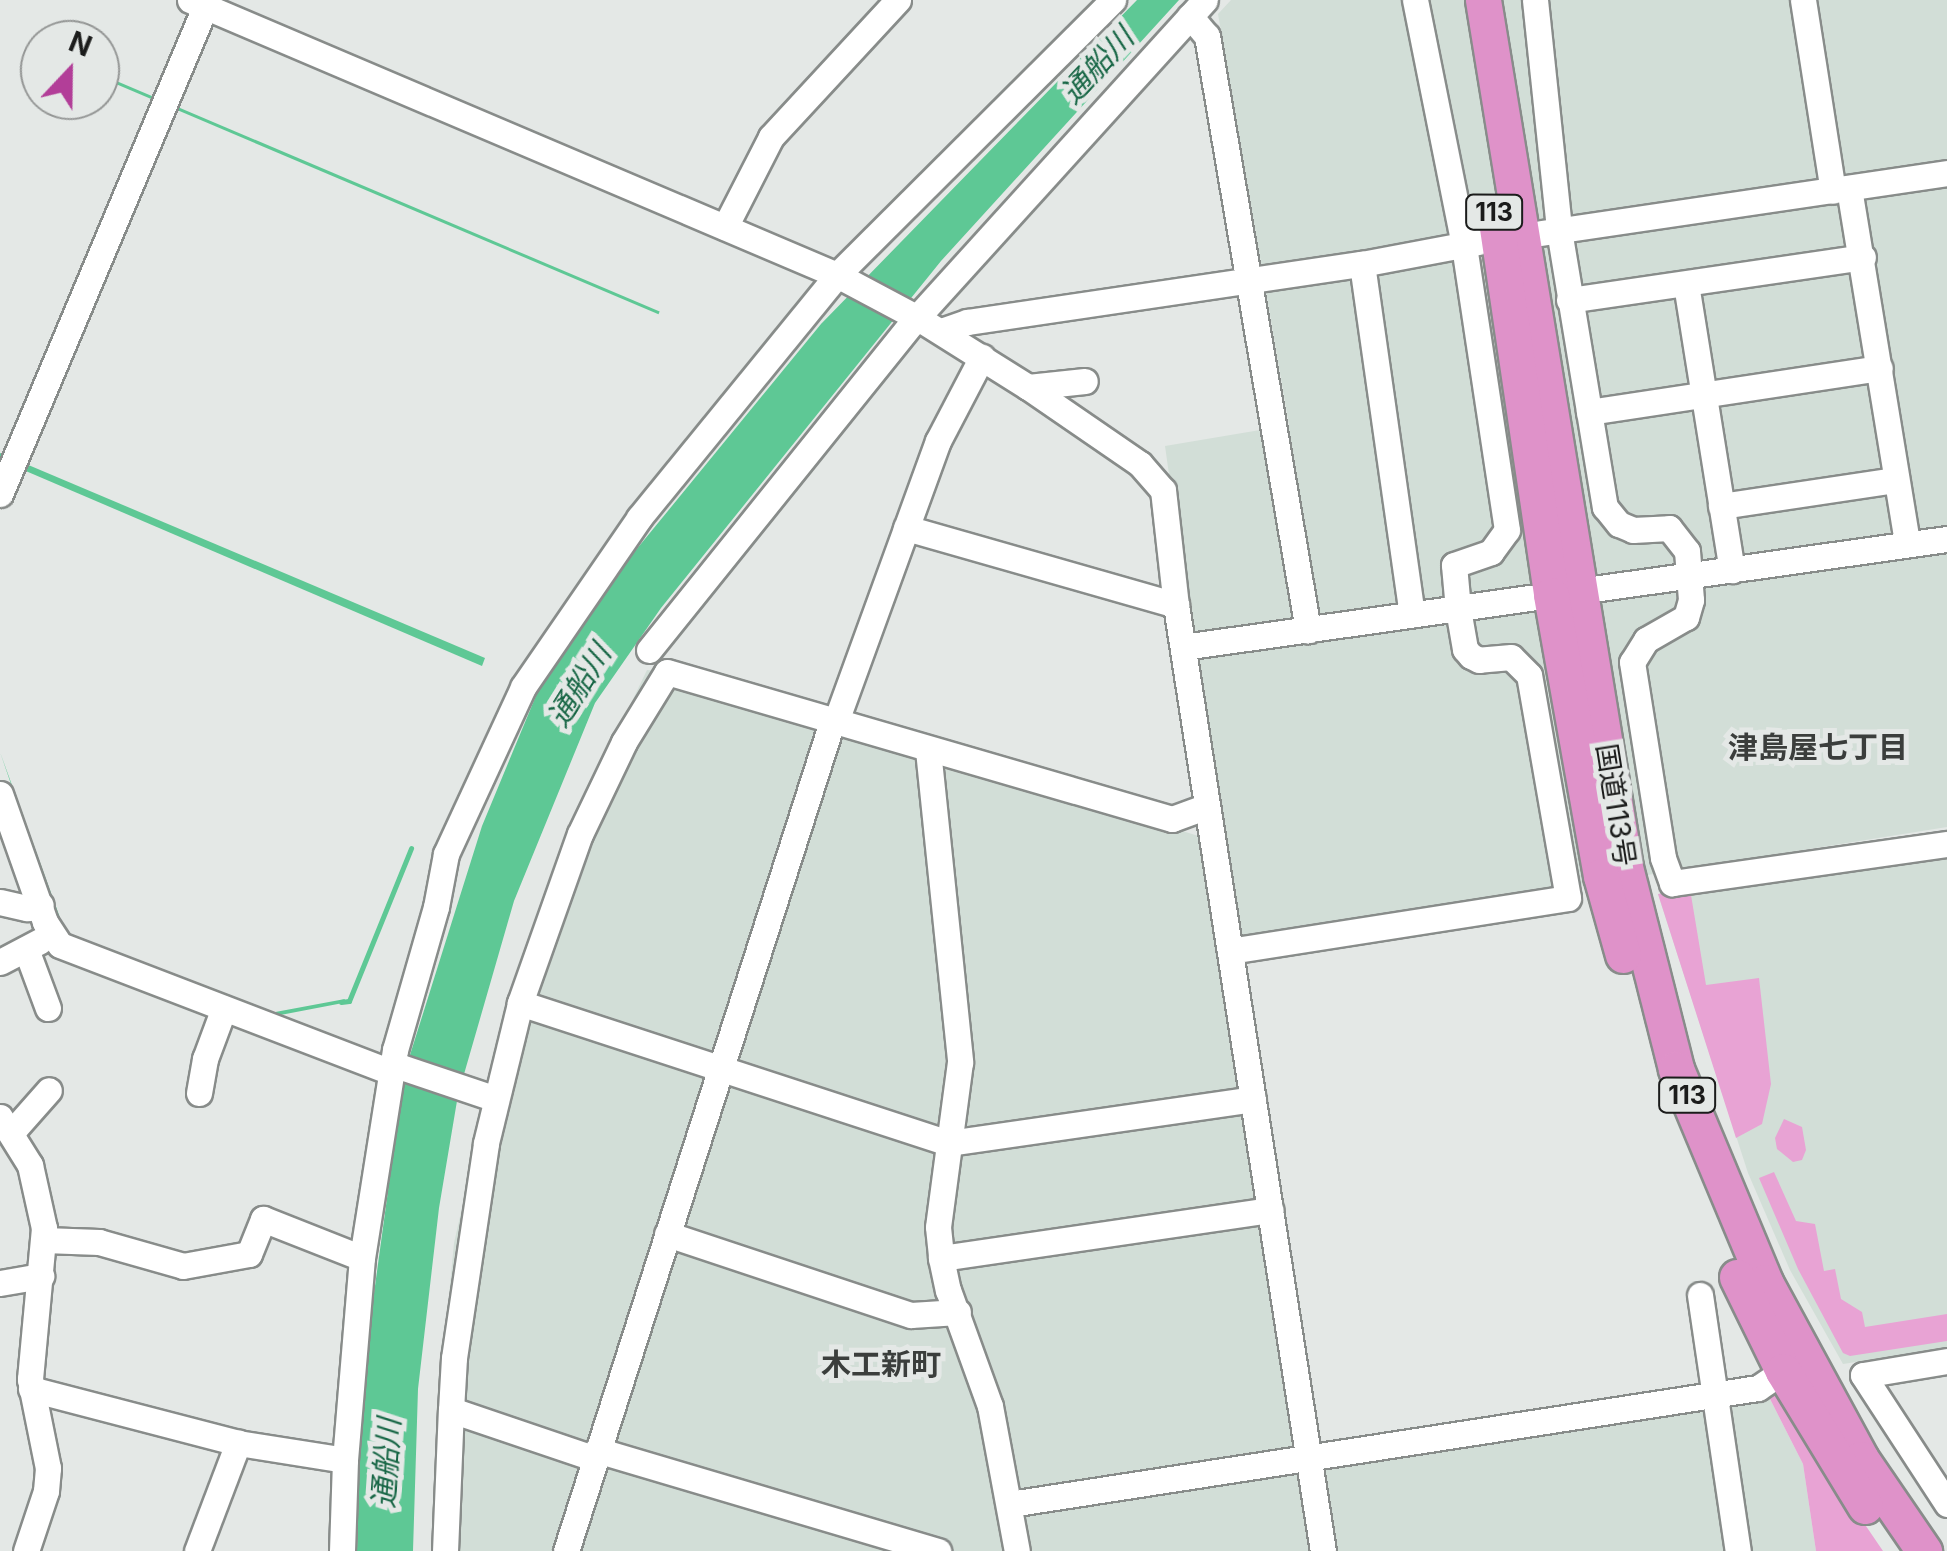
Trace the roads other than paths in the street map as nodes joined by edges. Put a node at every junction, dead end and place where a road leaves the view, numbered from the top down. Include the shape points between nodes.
1 (898, 0) edge
2 (1113, 0) edge
3 (1415, 0) edge
4 (1464, 0) edge
5 (1484, 0) edge
6 (1535, 0) edge
7 (1803, 0) edge
8 (201, 2) edge
9 (1198, 8) edge
10 (1947, 174) edge
11 (1841, 190) junction
12 (725, 227) junction
13 (1558, 230) junction
14 (1495, 240) junction
15 (1863, 257) junction
16 (1362, 264) junction
17 (836, 275) junction
18 (1245, 280) junction
19 (1686, 284) junction
20 (1570, 300) junction
21 (918, 318) junction
22 (941, 331) junction
23 (982, 357) junction
24 (1880, 368) junction
25 (1085, 381) dead end
26 (1028, 387) junction
27 (1704, 394) junction
28 (1589, 412) junction
29 (9, 473) edge
30 (1896, 480) junction
31 (1721, 506) junction
32 (906, 528) junction
33 (1947, 538) edge
34 (1906, 544) junction
35 (1732, 570) junction
36 (1690, 576) junction
37 (1567, 593) junction
38 (1176, 604) junction
39 (1458, 609) junction
40 (1412, 614) junction
41 (1308, 630) junction
42 (1183, 647) junction
43 (649, 650) dead end
44 (835, 720) junction
45 (928, 750) junction
46 (2, 804) edge
47 (1207, 806) junction
48 (1947, 844) edge
49 (0, 902) edge
50 (41, 905) junction
51 (53, 934) junction
52 (26, 950) junction
53 (1230, 951) junction
54 (0, 962) edge
55 (520, 1003) junction
56 (48, 1008) dead end
57 (224, 1008) junction
58 (721, 1068) junction
59 (396, 1069) junction
60 (49, 1090) dead end
61 (199, 1093) dead end
62 (487, 1097) junction
63 (1253, 1099) junction
64 (5, 1125) edge
65 (948, 1144) junction
66 (1271, 1210) junction
67 (667, 1234) junction
68 (44, 1240) junction
69 (362, 1258) junction
70 (941, 1258) junction
71 (41, 1276) junction
72 (0, 1283) edge
73 (1700, 1294) dead end
74 (958, 1312) junction
75 (1947, 1360) edge
76 (1783, 1371) junction
77 (31, 1389) junction
78 (1714, 1392) junction
79 (451, 1410) junction
80 (238, 1443) junction
81 (597, 1455) junction
82 (1311, 1458) junction
83 (345, 1460) junction
84 (1010, 1504) junction
85 (1947, 1504) edge
86 (27, 1551) edge
87 (197, 1551) edge
88 (342, 1551) edge
89 (445, 1551) edge
90 (566, 1551) edge
91 (938, 1551) edge
92 (1017, 1551) edge
93 (1323, 1551) edge
94 (1738, 1551) edge
95 (1896, 1551) edge
96 (1924, 1551) edge

1 - 12 street via 771,137
2 - 17 street
3 - 14 street
4 - 14 highway, 国道113号 / 113
5 - 14 highway, 国道113号 / 113
6 - 13 street
7 - 11 street
8 - 12 street
8 - 29 street
9 - 18 street
9 - 21 street
10 - 11 street
11 - 13 street
11 - 15 street
12 - 17 street
13 - 14 street
13 - 20 street
14 - 16 street
14 - 37 highway, 国道113号 / 113 via 1539,423
14 - 39 street via 1507,530 1491,552 1454,565
15 - 19 street
15 - 24 street
16 - 18 street
16 - 40 street
17 - 21 street
17 - 59 street via 627,534 523,687 446,854
18 - 22 street
18 - 41 street
19 - 20 street
19 - 27 street
20 - 28 street
21 - 22 street
21 - 43 street
22 - 23 street
23 - 26 street
23 - 32 street via 938,441
24 - 27 street
24 - 30 street
25 - 26 street
26 - 38 street via 1140,464 1163,490
27 - 28 street
27 - 31 street
28 - 36 street via 1605,507 1633,530 1658,526 1678,534
30 - 31 street
30 - 34 street
31 - 35 street
32 - 38 street
32 - 44 street
33 - 34 street
34 - 35 street
35 - 36 street
36 - 37 street
36 - 48 street via 1686,618 1646,640 1632,662 1672,882
37 - 39 street
37 - 76 highway, 国道113号 / 113 via 1601,876 1656,1077
37 - 96 highway, 国道113号 / 113 via 1676,1069 1765,1282 1862,1458
38 - 42 street
39 - 40 street
39 - 53 street via 1470,656 1511,656 1529,674 1568,898
40 - 41 street
41 - 42 street
42 - 47 street
44 - 45 street
44 - 55 street via 667,672 580,834
44 - 58 street
45 - 47 street via 1172,819
45 - 65 street via 960,1062
46 - 50 street
47 - 53 street
49 - 50 street
50 - 51 street
51 - 52 street
51 - 57 street via 60,945
52 - 54 street
52 - 56 street
53 - 63 street
55 - 58 street
55 - 62 street
57 - 59 street
57 - 61 street
58 - 65 street
58 - 67 street
59 - 62 street
59 - 69 street
60 - 64 street
62 - 79 street
63 - 65 street
63 - 66 street
64 - 68 street via 30,1165
65 - 70 street
66 - 70 street
66 - 82 street
67 - 74 street via 911,1315
67 - 81 street
68 - 69 street via 99,1242 184,1266 249,1254 263,1219
68 - 71 street
69 - 83 street
70 - 74 street
71 - 72 street
71 - 77 street
73 - 78 street
74 - 84 street via 990,1406
75 - 85 street via 1862,1376
76 - 78 street via 1758,1388
76 - 95 highway, 国道113号 / 113 via 1840,1472
77 - 80 street
77 - 86 street via 48,1468
78 - 82 street
78 - 94 street
79 - 81 street
79 - 89 street
80 - 83 street
80 - 87 street
81 - 90 street
81 - 91 street
82 - 84 street
82 - 93 street
83 - 88 street
84 - 92 street

